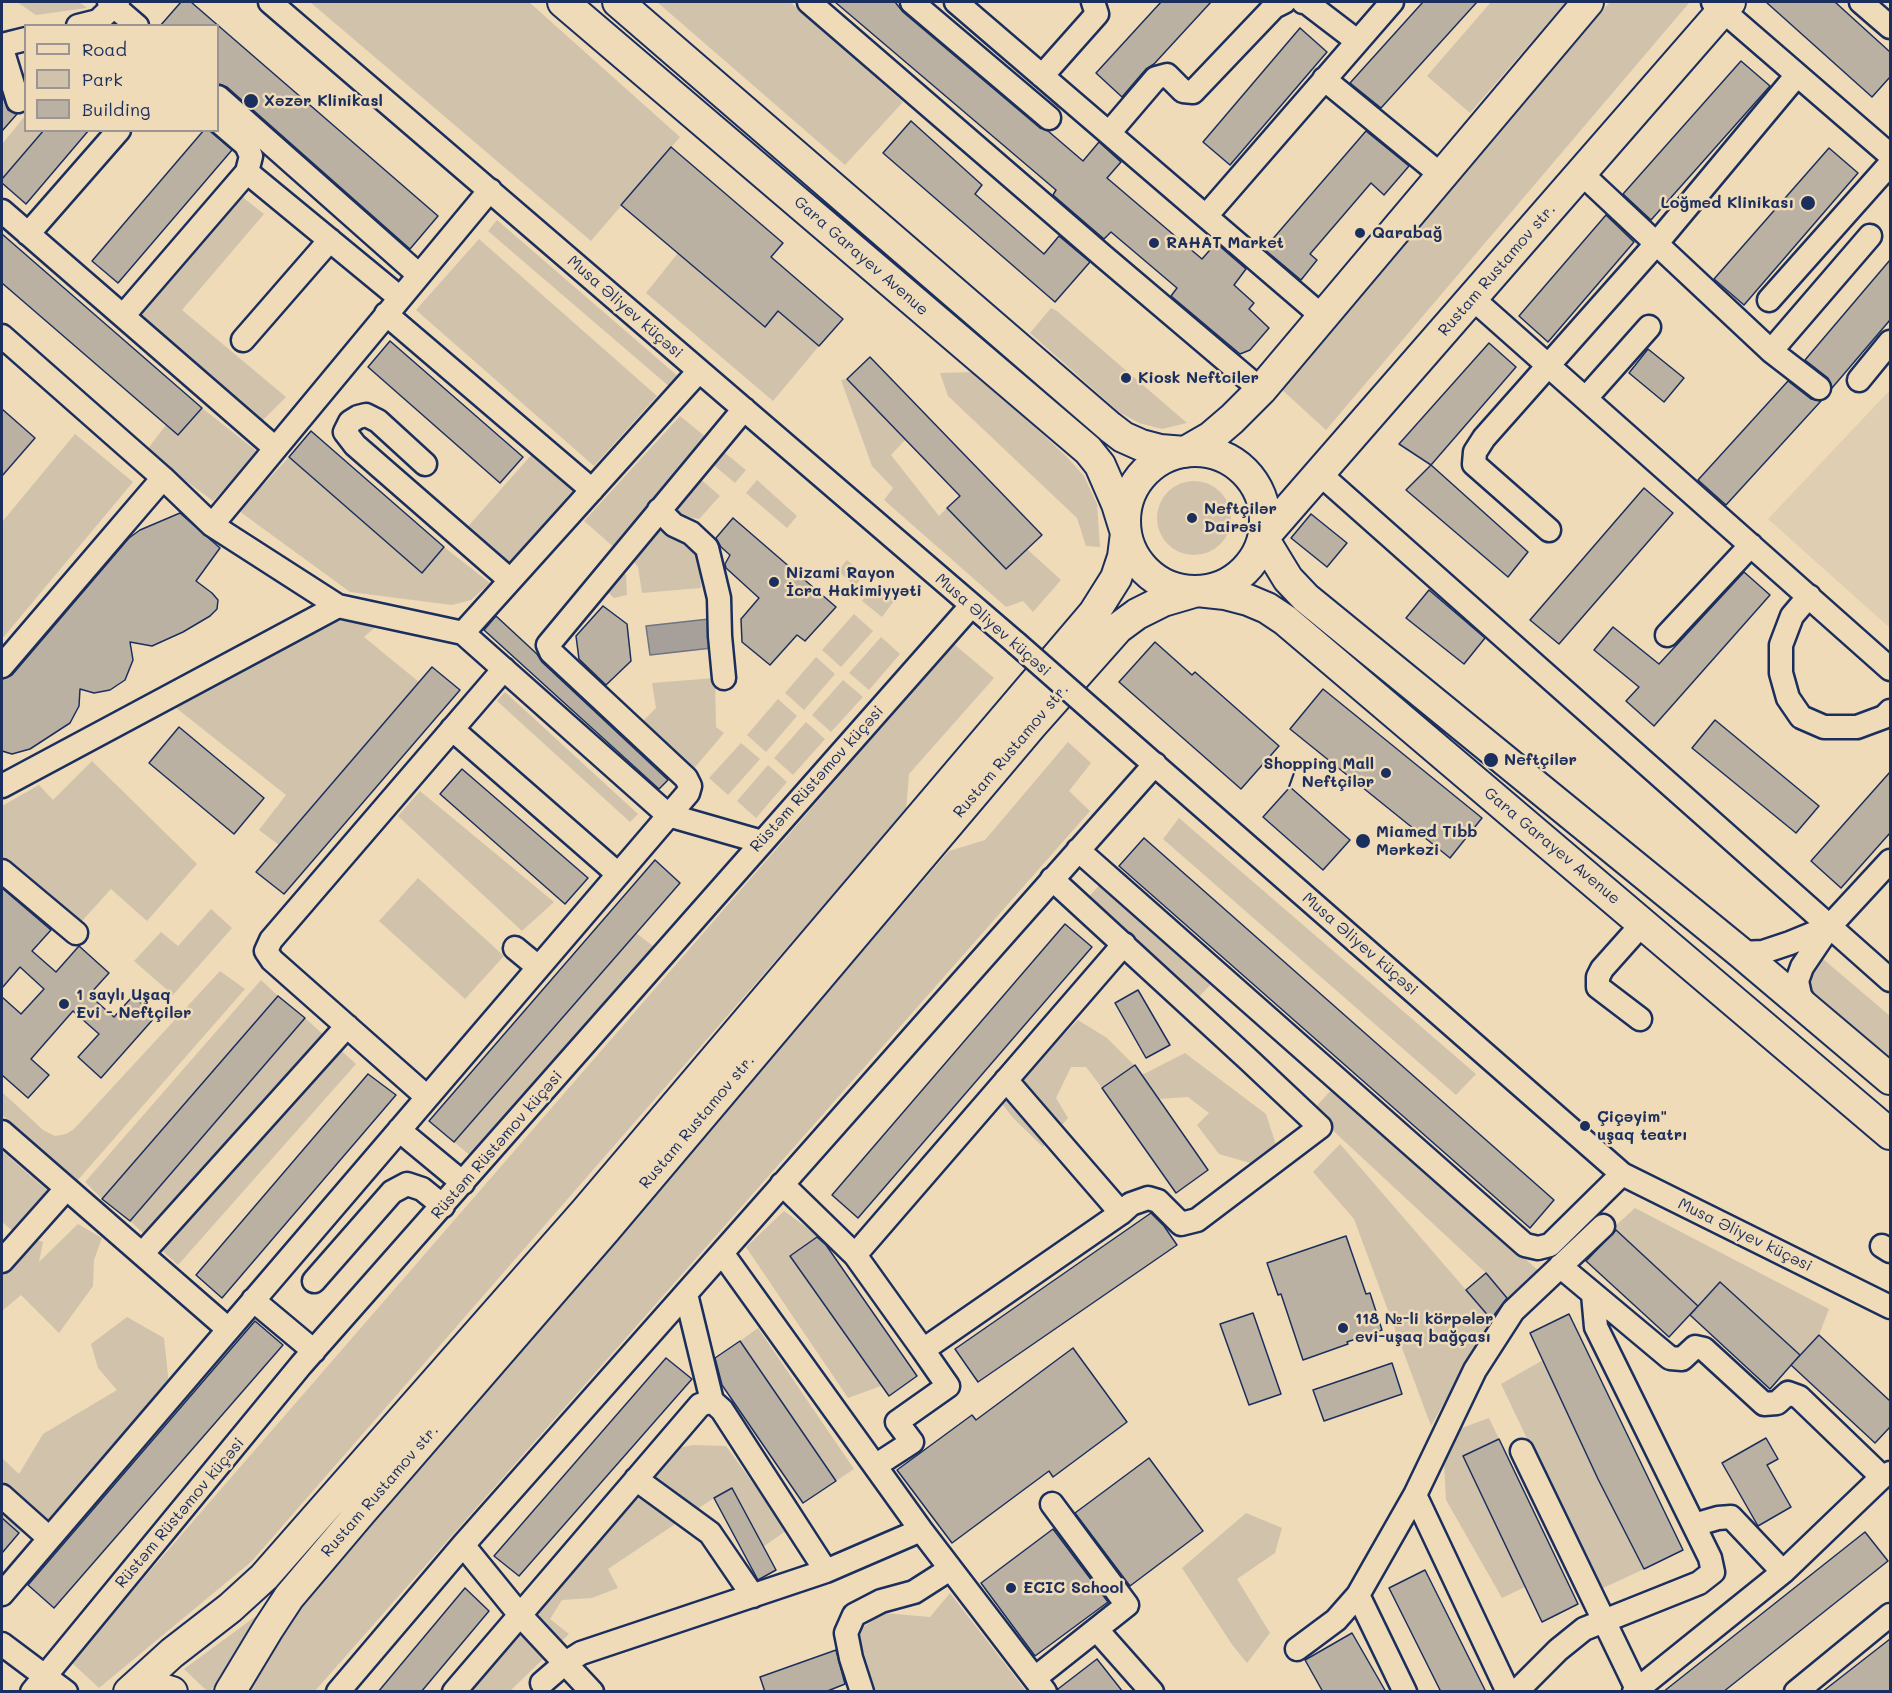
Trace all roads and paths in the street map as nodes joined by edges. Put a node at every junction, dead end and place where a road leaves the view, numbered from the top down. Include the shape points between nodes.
1 (270, 2) edge
2 (563, 2) edge
3 (618, 2) edge
4 (808, 2) edge
5 (912, 2) edge
6 (956, 2) edge
7 (1093, 2) edge
8 (1284, 2) edge
9 (1303, 2) edge
10 (1392, 2) edge
11 (1588, 2) edge
12 (1861, 2) edge
13 (1721, 4) edge
14 (104, 13) edge
15 (132, 24) edge
16 (1890, 27) edge
17 (24, 40) edge
18 (1357, 41) junction
19 (2, 45) edge
20 (2, 49) edge
21 (1797, 75) junction
22 (1042, 76) junction
23 (1324, 79) junction
24 (219, 98) edge
25 (18, 102) dead end
26 (1049, 118) dead end
27 (219, 122) edge
28 (117, 132) edge
29 (1109, 133) junction
30 (1890, 155) edge
31 (1890, 164) edge
32 (247, 172) junction
33 (1582, 174) junction
34 (1441, 176) junction
35 (490, 190) junction
36 (2, 211) edge
37 (1206, 216) junction
38 (28, 234) junction
39 (1870, 236) dead end
40 (330, 240) junction
41 (1656, 244) junction
42 (419, 275) junction
43 (1473, 298) junction
44 (1769, 300) dead end
45 (393, 306) junction
46 (123, 316) junction
47 (1323, 316) junction
48 (1649, 327) dead end
49 (2, 336) edge
50 (243, 340) dead end
51 (1890, 342) edge
52 (1771, 351) junction
53 (1548, 365) junction
54 (699, 371) junction
55 (1859, 380) dead end
56 (1819, 388) dead end
57 (1261, 390) junction
58 (1586, 398) junction
59 (744, 409) junction
60 (275, 448) junction
61 (1185, 452) junction
62 (425, 464) dead end
63 (1320, 474) junction
64 (163, 478) junction
65 (592, 490) junction
66 (659, 510) junction
67 (212, 525) junction
68 (1549, 530) dead end
69 (1126, 533) junction
70 (1263, 538) junction
71 (1751, 545) junction
72 (510, 580) junction
73 (1197, 591) junction
74 (1809, 596) junction
75 (338, 606) junction
76 (971, 606) junction
77 (463, 633) junction
78 (1667, 635) dead end
79 (2, 666) edge
80 (504, 669) junction
81 (1890, 669) edge
82 (724, 678) dead end
83 (1890, 711) edge
84 (452, 729) junction
85 (1155, 764) junction
86 (2, 786) edge
87 (668, 815) junction
88 (762, 842) junction
89 (1078, 850) junction
90 (1890, 861) edge
91 (2, 871) edge
92 (618, 874) junction
93 (1052, 879) junction
94 (1643, 923) junction
95 (1828, 927) junction
96 (76, 933) dead end
97 (1124, 944) junction
98 (516, 948) dead end
99 (1741, 953) junction
100 (538, 967) junction
101 (1890, 981) edge
102 (1809, 1010) junction
103 (1640, 1019) dead end
104 (347, 1026) junction
105 (1006, 1080) junction
106 (1890, 1080) edge
107 (427, 1097) junction
108 (399, 1130) junction
109 (2, 1132) edge
110 (1890, 1134) edge
111 (1622, 1174) junction
112 (463, 1183) junction
113 (782, 1184) junction
114 (66, 1189) junction
115 (443, 1206) junction
116 (1121, 1213) junction
117 (1603, 1226) dead end
118 (722, 1253) junction
119 (142, 1254) junction
120 (855, 1255) junction
121 (2, 1261) edge
122 (1560, 1266) junction
123 (314, 1281) dead end
124 (686, 1294) junction
125 (1593, 1294) junction
126 (253, 1300) junction
127 (1890, 1307) edge
128 (228, 1329) junction
129 (923, 1350) junction
130 (314, 1351) junction
131 (712, 1401) junction
132 (1522, 1451) dead end
133 (875, 1466) junction
134 (1886, 1475) edge
135 (636, 1479) junction
136 (2, 1496) edge
137 (1415, 1496) junction
138 (1052, 1504) dead end
139 (1694, 1525) junction
140 (921, 1530) junction
141 (49, 1538) junction
142 (463, 1545) junction
143 (950, 1569) junction
144 (826, 1571) junction
145 (1783, 1572) junction
146 (2, 1594) edge
147 (1358, 1595) junction
148 (753, 1596) junction
149 (520, 1615) junction
150 (1890, 1615) edge
151 (1605, 1619) junction
152 (1097, 1630) junction
153 (2, 1644) edge
154 (1297, 1649) dead end
155 (564, 1664) junction
156 (542, 1683) dead end
157 (38, 1684) edge
158 (1040, 1685) edge
159 (1636, 1690) edge
160 (66, 1692) edge
161 (129, 1692) edge
162 (141, 1692) edge
163 (172, 1692) edge
164 (230, 1692) edge
165 (338, 1692) edge
166 (454, 1692) edge
167 (592, 1692) edge
168 (862, 1692) edge
169 (1152, 1692) edge
170 (1405, 1692) edge
171 (1508, 1692) edge
172 (1516, 1692) edge
173 (1796, 1692) edge

1 - 35 street, Musa Əliyev küçəsi
2 - 69 main road, Gara Garayev Avenue via 1088,450 1111,485
3 - 61 main road, Gara Garayev Avenue via 1110,427 1141,445
4 - 57 street
5 - 26 street
6 - 22 street
7 - 22 street via 1097,14
8 - 29 street via 1274,7 1193,92 1183,91 1167,75 1156,78
9 - 18 street
10 - 18 street
11 - 34 main road
12 - 16 street
13 - 21 street
13 - 33 main road, Rustam Rustamov str.
14 - 15 street
17 - 19 street
18 - 23 street
20 - 25 street
21 - 30 street
21 - 41 street
22 - 29 street
23 - 34 street
23 - 37 street
24 - 42 street
27 - 32 street via 246,145 251,156
28 - 38 street
29 - 37 street
31 - 44 street
32 - 40 street
32 - 46 street
33 - 41 street
33 - 43 main road, Rustam Rustamov str.
34 - 47 main road
35 - 42 street
35 - 54 street, Musa Əliyev küçəsi
36 - 38 street
37 - 47 street
38 - 46 street
39 - 52 street
40 - 45 street
40 - 50 street
41 - 52 street
41 - 53 street
42 - 45 street
43 - 53 street
43 - 63 main road, Rustam Rustamov str.
45 - 60 street
45 - 65 street
46 - 60 street
47 - 57 main road
48 - 58 street
49 - 64 street
51 - 55 street
52 - 56 street
53 - 58 street
53 - 68 street via 1484,438 1474,452 1474,464
54 - 59 street, Musa Əliyev küçəsi
54 - 65 street
57 - 61 main road via 1211,437
58 - 71 street
59 - 66 street
59 - 76 street, Musa Əliyev küçəsi
60 - 67 street
61 - 69 main road via 1146,471 1133,489 1126,510
61 - 70 main road via 1223,456 1253,481 1266,517
62 - 72 street via 378,421 366,415 350,422 345,432 355,445
63 - 70 main road, Rustam Rustamov str.
63 - 95 street
64 - 67 street
64 - 79 street
65 - 72 street
66 - 82 street via 707,548 719,598
66 - 87 street via 548,645 686,778 688,793
67 - 75 street
69 - 73 main road via 1135,557 1151,575 1173,587
69 - 161 main road, Rustam Rustamov str. via 1116,578 1094,613 585,1212 264,1576
70 - 73 main road via 1251,563 1238,577
70 - 99 main road via 1288,579 1306,598
71 - 74 street
71 - 78 street
72 - 77 street
73 - 94 main road, Gara Garayev Avenue via 1248,600 1285,620
73 - 164 main road, Rustam Rustamov str. via 1137,614 1118,628 1077,673 290,1597
74 - 81 street
74 - 83 street via 1792,616 1781,645 1781,673 1788,698 1801,717 1824,727 1857,727
75 - 77 street
75 - 86 street
76 - 85 street, Musa Əliyev küçəsi, bridge
76 - 88 street, Rüstəm Rüstəmov küçəsi
77 - 80 street
80 - 84 street
80 - 87 street
84 - 92 street
84 - 104 street via 271,940 266,951
85 - 89 street
85 - 111 street, Musa Əliyev küçəsi
87 - 88 street
87 - 92 street
88 - 112 street, Rüstəm Rüstəmov küçəsi
89 - 93 street
89 - 111 street via 1525,1245 1550,1245
90 - 95 street
91 - 96 street
92 - 100 street
93 - 97 street
93 - 113 street
94 - 103 street via 1598,977 1598,987
94 - 110 main road, Gara Garayev Avenue
95 - 99 street via 1763,952
95 - 101 street
95 - 102 street via 1797,981
97 - 105 street
97 - 116 street via 1320,1127 1197,1220 1181,1224 1158,1201 1148,1198 1131,1204
98 - 100 street
99 - 102 main road
100 - 107 street
102 - 106 main road
104 - 107 street
104 - 119 street
105 - 116 street
105 - 120 street
107 - 108 street
108 - 112 street
108 - 126 street
109 - 114 street
111 - 127 street, Musa Əliyev küçəsi
112 - 115 street, Rüstəm Rüstəmov küçəsi
113 - 118 street
113 - 120 street
114 - 119 street
114 - 121 street
115 - 123 street via 422,1189 407,1184 392,1192
115 - 130 street, Rüstəm Rüstəmov küçəsi
116 - 129 street
117 - 122 street
118 - 124 street
118 - 133 street
119 - 128 street
120 - 129 street
122 - 125 street
122 - 137 street via 1513,1311 1475,1370
124 - 131 street
124 - 142 street
125 - 134 street via 1670,1358 1682,1359 1695,1347 1704,1349 1764,1404 1776,1403 1788,1393 1799,1397
125 - 139 street via 1596,1327
126 - 128 street
126 - 130 street
128 - 141 street
129 - 133 street via 948,1386 897,1422 912,1442
130 - 157 street, Rüstəm Rüstəmov küçəsi
131 - 135 street via 700,1405
131 - 144 street via 722,1410
132 - 151 street
133 - 140 street
134 - 145 street
135 - 148 street via 710,1533
135 - 149 street
136 - 141 street
137 - 147 street
137 - 171 street
138 - 152 street via 1127,1605
139 - 145 street via 1731,1517
139 - 151 street via 1713,1572 1699,1583
140 - 143 street
140 - 144 street
141 - 146 street
142 - 149 street
142 - 165 street
143 - 158 street
143 - 168 street via 914,1592 881,1601 854,1615 846,1633
144 - 148 street
145 - 159 street
147 - 154 street via 1336,1620
147 - 170 street
148 - 155 street via 581,1653
149 - 155 street
149 - 166 street
150 - 173 street
151 - 159 street
151 - 172 street via 1584,1629 1558,1650
152 - 158 street
152 - 169 street
153 - 157 street
155 - 156 street
155 - 167 street
157 - 160 street
162 - 163 main road via 159,1688

